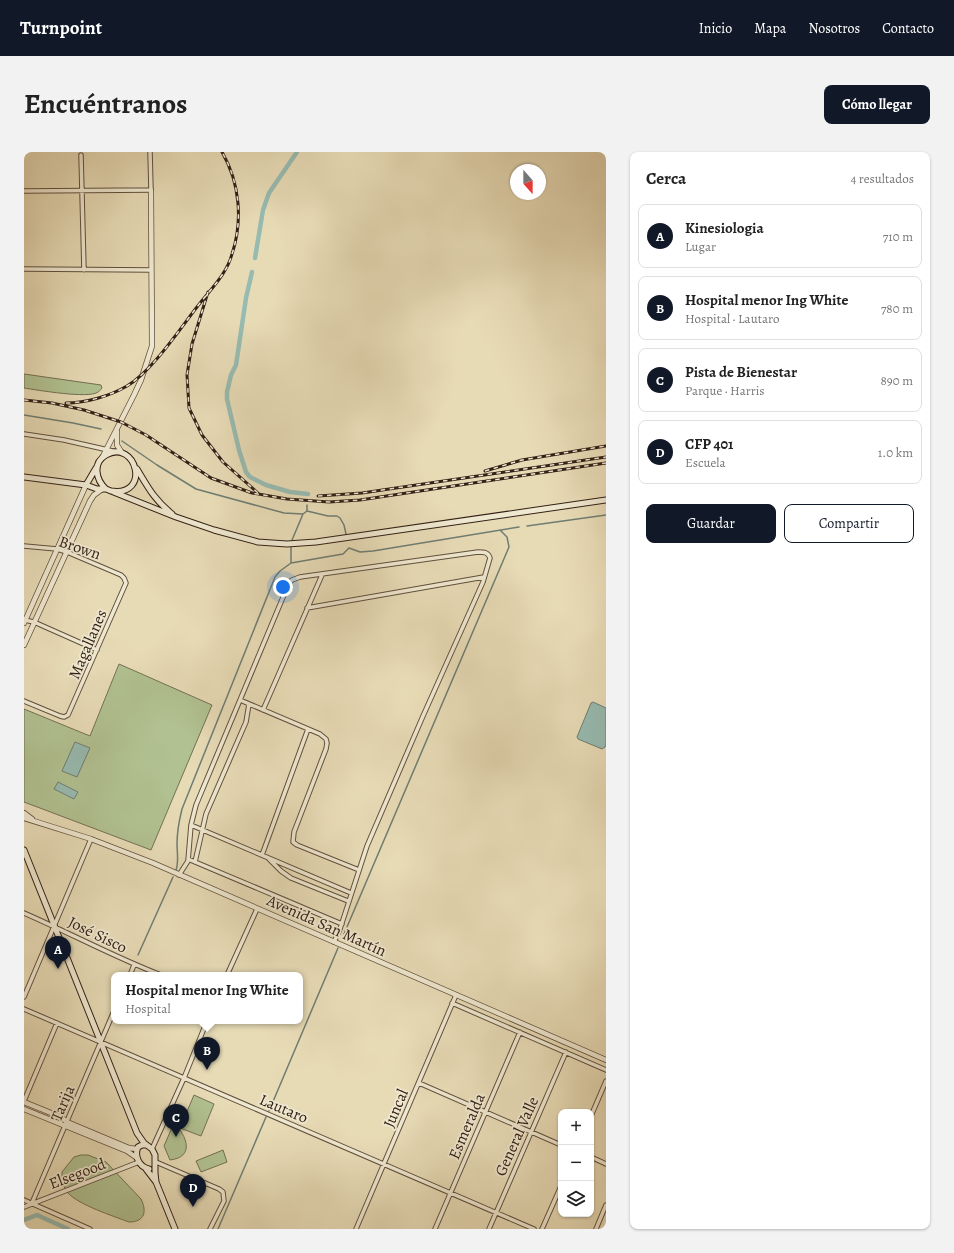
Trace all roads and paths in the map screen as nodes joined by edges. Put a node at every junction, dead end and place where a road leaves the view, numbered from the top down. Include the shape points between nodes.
1 (150, 152) edge
2 (81, 155) dead end
3 (82, 190) junction
4 (151, 190) junction
5 (24, 191) edge
6 (24, 269) edge
7 (84, 270) junction
8 (151, 270) junction
9 (117, 429) junction
10 (24, 434) edge
11 (106, 449) junction
12 (121, 453) junction
13 (101, 459) junction
14 (98, 465) junction
15 (136, 467) junction
16 (24, 477) edge
17 (86, 485) junction
18 (106, 490) junction
19 (606, 500) edge
20 (176, 517) junction
21 (24, 546) edge
22 (57, 549) junction
23 (67, 552) junction
24 (322, 575) junction
25 (484, 577) junction
26 (125, 580) joint
27 (307, 608) junction
28 (24, 621) edge
29 (34, 622) junction
30 (24, 645) edge
31 (97, 650) junction
32 (240, 700) junction
33 (24, 701) edge
34 (249, 704) junction
35 (263, 710) junction
36 (308, 729) junction
37 (24, 813) edge
38 (24, 818) edge
39 (36, 821) junction
40 (191, 825) junction
41 (203, 830) junction
42 (92, 839) junction
43 (24, 850) edge
44 (262, 855) junction
45 (267, 857) junction
46 (188, 859) junction
47 (195, 862) junction
48 (359, 870) junction
49 (179, 874) junction
50 (351, 893) junction
51 (348, 901) junction
52 (257, 909) junction
53 (24, 913) edge
54 (342, 924) junction
55 (54, 926) junction
56 (334, 942) junction
57 (134, 965) junction
58 (131, 972) edge
59 (153, 972) edge
60 (228, 972) edge
61 (456, 995) junction
62 (24, 997) edge
63 (452, 1003) junction
64 (24, 1009) edge
65 (111, 1018) edge
66 (57, 1023) junction
67 (206, 1024) edge
68 (520, 1032) junction
69 (100, 1042) junction
70 (566, 1052) junction
71 (606, 1060) edge
72 (606, 1070) edge
73 (184, 1078) junction
74 (606, 1081) edge
75 (419, 1083) junction
76 (24, 1101) edge
77 (24, 1109) edge
78 (594, 1109) edge
79 (485, 1112) junction
80 (66, 1124) junction
81 (531, 1132) junction
82 (137, 1133) junction
83 (558, 1143) edge
84 (146, 1145) junction
85 (138, 1148) junction
86 (152, 1149) junction
87 (594, 1159) edge
88 (138, 1160) junction
89 (156, 1163) junction
90 (384, 1164) junction
91 (606, 1164) edge
92 (146, 1169) junction
93 (156, 1182) junction
94 (450, 1193) junction
95 (558, 1193) edge
96 (24, 1200) edge
97 (32, 1204) junction
98 (606, 1205) edge
99 (24, 1207) edge
100 (496, 1212) junction
101 (90, 1229) edge
102 (175, 1229) edge
103 (210, 1229) edge
104 (356, 1229) edge
105 (435, 1229) edge
106 (489, 1229) edge
107 (534, 1229) edge
108 (542, 1229) edge
109 (596, 1229) edge

1 - 4 street
2 - 3 street
3 - 4 street
3 - 5 street
3 - 7 street
4 - 8 street
6 - 7 street
7 - 8 street
8 - 9 street via 152,346 141,380
9 - 11 street
9 - 12 street via 117,445
10 - 11 street
11 - 12 street
11 - 13 street
12 - 13 main road via 106,455
12 - 15 main road via 129,457
13 - 14 main road
14 - 17 main road
14 - 18 main road via 97,478
15 - 18 main road via 135,478 128,488 123,491
15 - 20 main road via 159,503
16 - 17 main road
17 - 18 main road
17 - 22 street
18 - 20 main road
18 - 23 street via 92,498
19 - 20 main road via 287,544 258,542
21 - 22 street, Brown
22 - 23 street, Brown
22 - 28 street
23 - 26 street, Brown via 121,575
23 - 29 street
24 - 25 street via 482,552 490,558
24 - 27 street
24 - 32 street via 296,578 289,583
25 - 27 street
25 - 48 street via 376,824
26 - 31 street, Magallanes
27 - 35 street
28 - 29 street
29 - 30 street
29 - 31 street
31 - 33 street, Magallanes via 67,716 60,716
32 - 34 street
32 - 40 street via 196,805
34 - 35 street
34 - 41 street via 246,722 206,814
35 - 36 street
36 - 44 street
36 - 48 street via 324,736 327,743 294,832 293,842
37 - 39 street, Avenida San Martín
38 - 39 street, Avenida San Martín
39 - 42 street, Avenida San Martín
40 - 41 street
40 - 46 street
41 - 44 street
41 - 47 street
42 - 49 street, Avenida San Martín
42 - 55 street
43 - 55 main road
44 - 45 street
45 - 50 street
45 - 51 street via 291,878
46 - 47 street
46 - 49 street
47 - 54 street
48 - 50 street
49 - 52 street, Avenida San Martín
50 - 51 street
51 - 54 street
52 - 56 street, Avenida San Martín
52 - 60 street
53 - 55 street, José Sisco
54 - 56 street
55 - 57 street, José Sisco
55 - 62 street
55 - 69 main road
56 - 61 street, Avenida San Martín
57 - 58 street
57 - 59 street, José Sisco
61 - 63 street, Juncal
61 - 71 street, Avenida San Martín
63 - 68 street
63 - 75 street, Juncal
64 - 66 street, Lautaro
65 - 69 street, Tarija
66 - 69 street, Lautaro
66 - 76 street
67 - 73 street
68 - 70 street
68 - 79 street, Esmeralda
69 - 73 street, Lautaro
69 - 80 street, Tarija
69 - 82 main road
70 - 72 street
70 - 81 street, General Valle
73 - 86 street
73 - 90 street, Lautaro
74 - 78 street
75 - 79 street
75 - 90 street, Juncal
76 - 80 street via 61,1117
77 - 80 street
79 - 81 street
79 - 94 street, Esmeralda
80 - 85 street via 129,1148
80 - 88 street via 127,1152
80 - 97 street, Tarija
81 - 83 street
81 - 100 street, General Valle
82 - 84 main road
82 - 85 main road
84 - 85 main road
84 - 86 main road
85 - 88 main road
86 - 89 main road
87 - 91 street
88 - 92 main road
88 - 97 street, Elsegood
89 - 92 main road via 152,1169
89 - 93 main road
89 - 103 street via 223,1192 224,1200
90 - 94 street, Lautaro
90 - 104 street, Juncal
92 - 93 main road
93 - 102 main road
94 - 100 street, Lautaro
94 - 105 street, Esmeralda
95 - 108 street
96 - 97 street
97 - 99 street, Elsegood
97 - 101 street
98 - 109 street
100 - 106 street, General Valle
100 - 107 street, Lautaro

